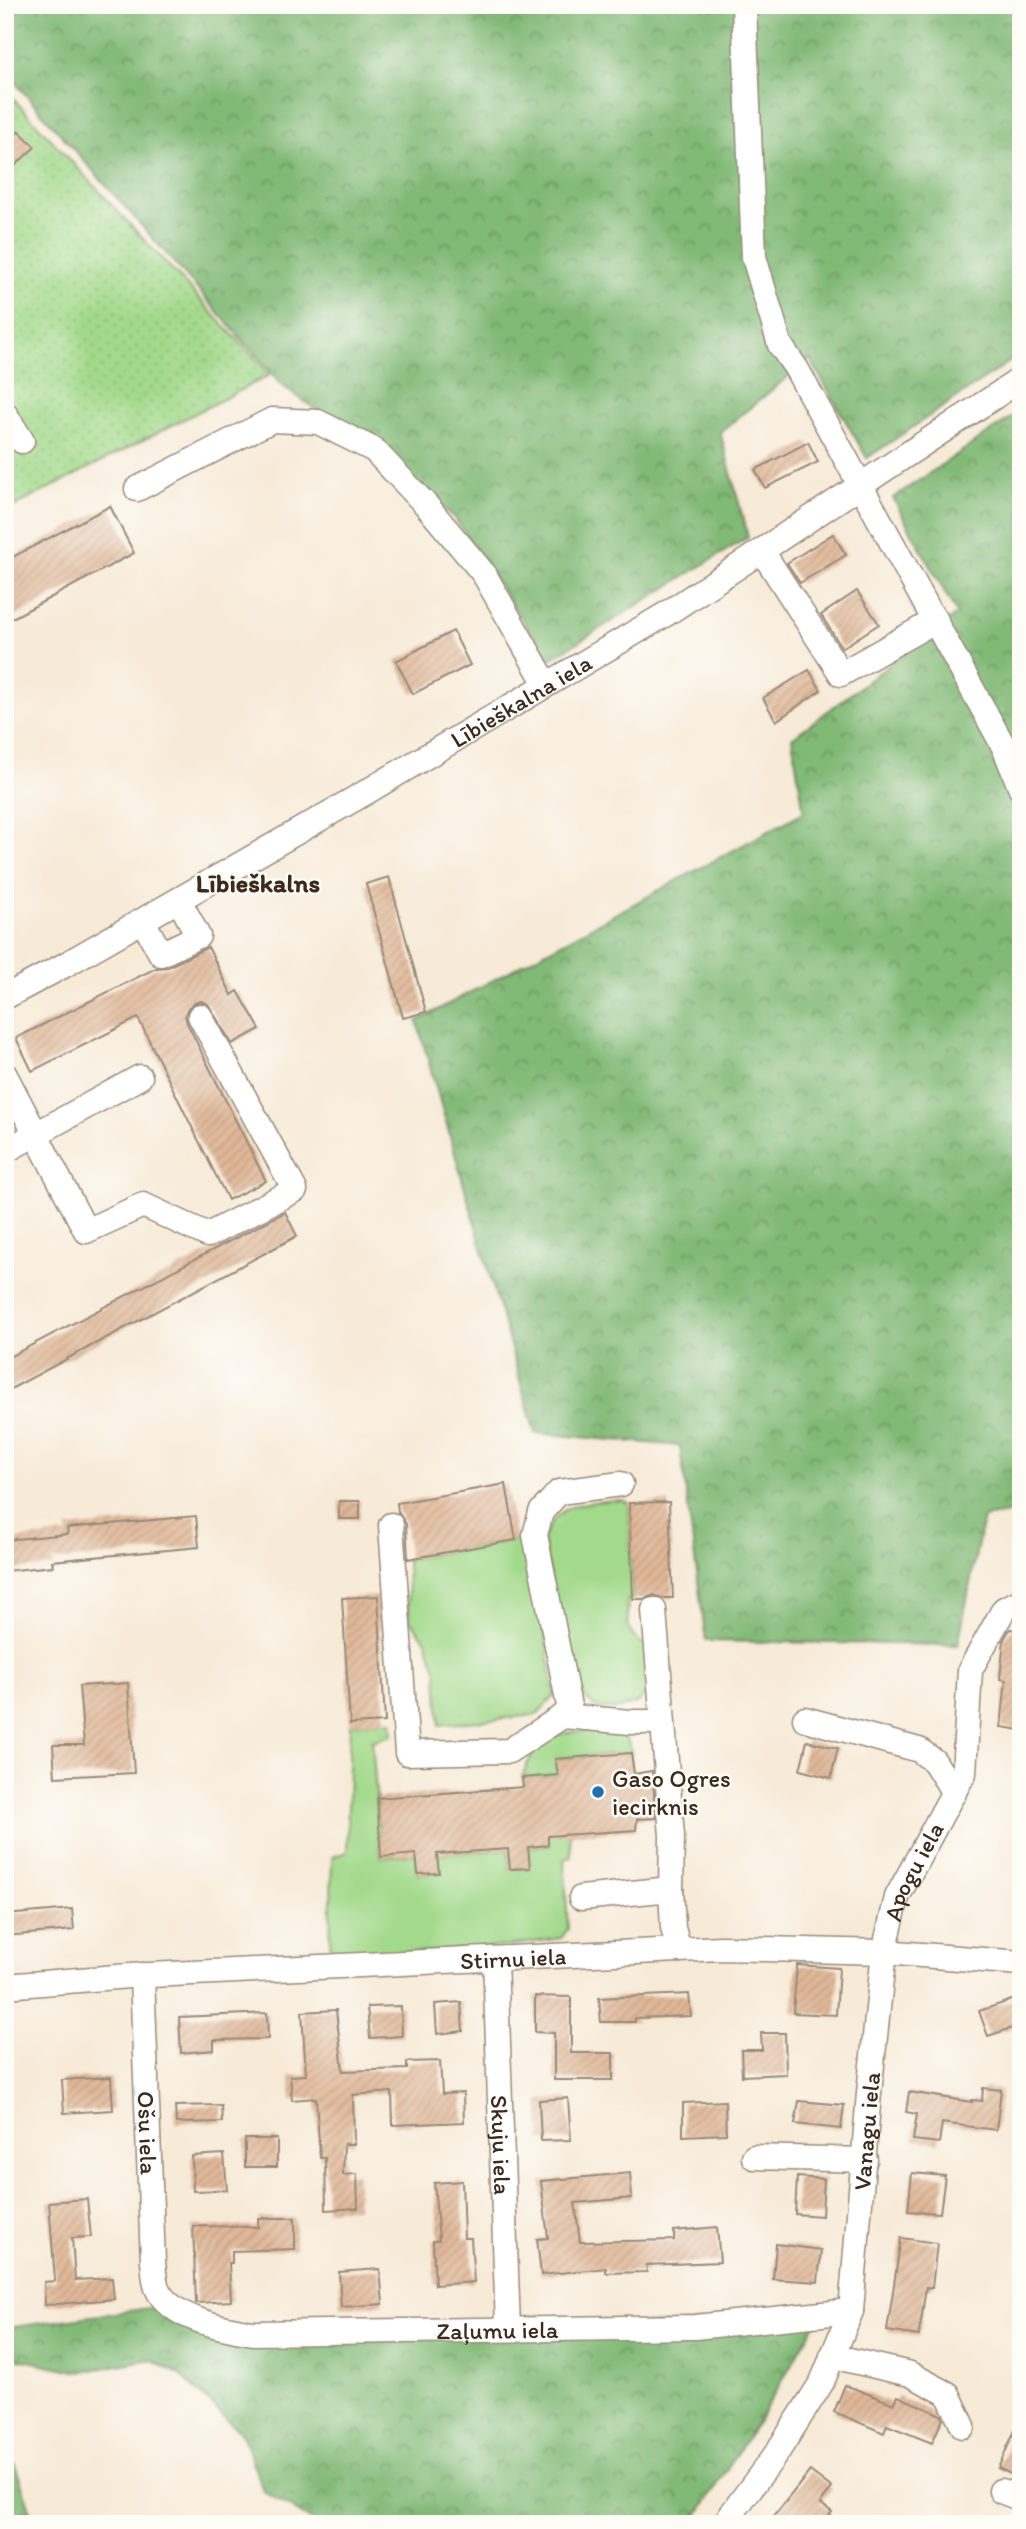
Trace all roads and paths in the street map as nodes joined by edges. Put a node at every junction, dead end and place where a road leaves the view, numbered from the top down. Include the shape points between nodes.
1 (744, 5) edge
2 (1021, 379) edge
3 (5, 414) edge
4 (22, 441) dead end
5 (861, 484) junction
6 (137, 489) dead end
7 (762, 551) junction
8 (936, 620) junction
9 (546, 684) junction
10 (1021, 789) edge
11 (179, 900) junction
12 (143, 920) junction
13 (5, 997) edge
14 (200, 1016) dead end
15 (5, 1075) edge
16 (140, 1077) dead end
17 (36, 1134) junction
18 (5, 1151) edge
19 (621, 1484) dead end
20 (391, 1525) dead end
21 (1021, 1601) edge
22 (653, 1610) dead end
23 (571, 1716) junction
24 (805, 1719) dead end
25 (663, 1722) junction
26 (954, 1793) junction
27 (671, 1889) junction
28 (581, 1898) dead end
29 (679, 1950) junction
30 (884, 1952) junction
31 (495, 1959) junction
32 (1021, 1963) edge
33 (142, 1975) junction
34 (5, 1986) edge
35 (754, 2157) dead end
36 (865, 2161) junction
37 (157, 2288) joint
38 (852, 2311) junction
39 (508, 2328) junction
40 (832, 2356) junction
41 (963, 2426) dead end
42 (724, 2524) edge

1 - 5 street via 754,257 780,345
2 - 5 street, Lībieškalna iela
3 - 4 street
5 - 7 street, Lībieškalna iela
5 - 8 street
6 - 9 street via 272,420 318,422 374,450 427,506 484,574
7 - 8 street via 841,674
7 - 9 street, Lībieškalna iela
8 - 10 street via 1004,747
9 - 11 street, Lībieškalna iela
11 - 12 street, Lībieškalna iela
11 - 12 street via 198,936 161,954
12 - 13 street, Lībieškalna iela
14 - 17 street via 295,1190 208,1235 143,1205 86,1231
15 - 17 street
16 - 17 street
17 - 18 street
19 - 23 street via 559,1492 541,1512 536,1535
20 - 23 street via 407,1753 509,1751 563,1716
21 - 26 street, Apogu iela via 1004,1609 970,1670 964,1773
22 - 25 street
23 - 25 street
24 - 26 street, Apogu iela via 919,1750 934,1761
25 - 27 street via 672,1836
26 - 30 street, Apogu iela via 897,1897
27 - 28 street
27 - 29 street
29 - 30 street, Stirnu iela
29 - 31 street, Stirnu iela
30 - 32 street, Stirnu iela
30 - 36 street, Vanagu iela
31 - 33 street, Stirnu iela
31 - 39 street, Skuju iela
33 - 34 street, Stirnu iela
33 - 37 street, Ošu iela
35 - 36 street
36 - 38 street, Vanagu iela
37 - 39 street, Zaļumu iela via 170,2308 220,2327 253,2333
38 - 39 street, Zaļumu iela via 695,2327
38 - 40 street, Vanagu iela
40 - 41 street via 910,2374 948,2394
40 - 42 street, Vanagu iela via 822,2382 776,2454

